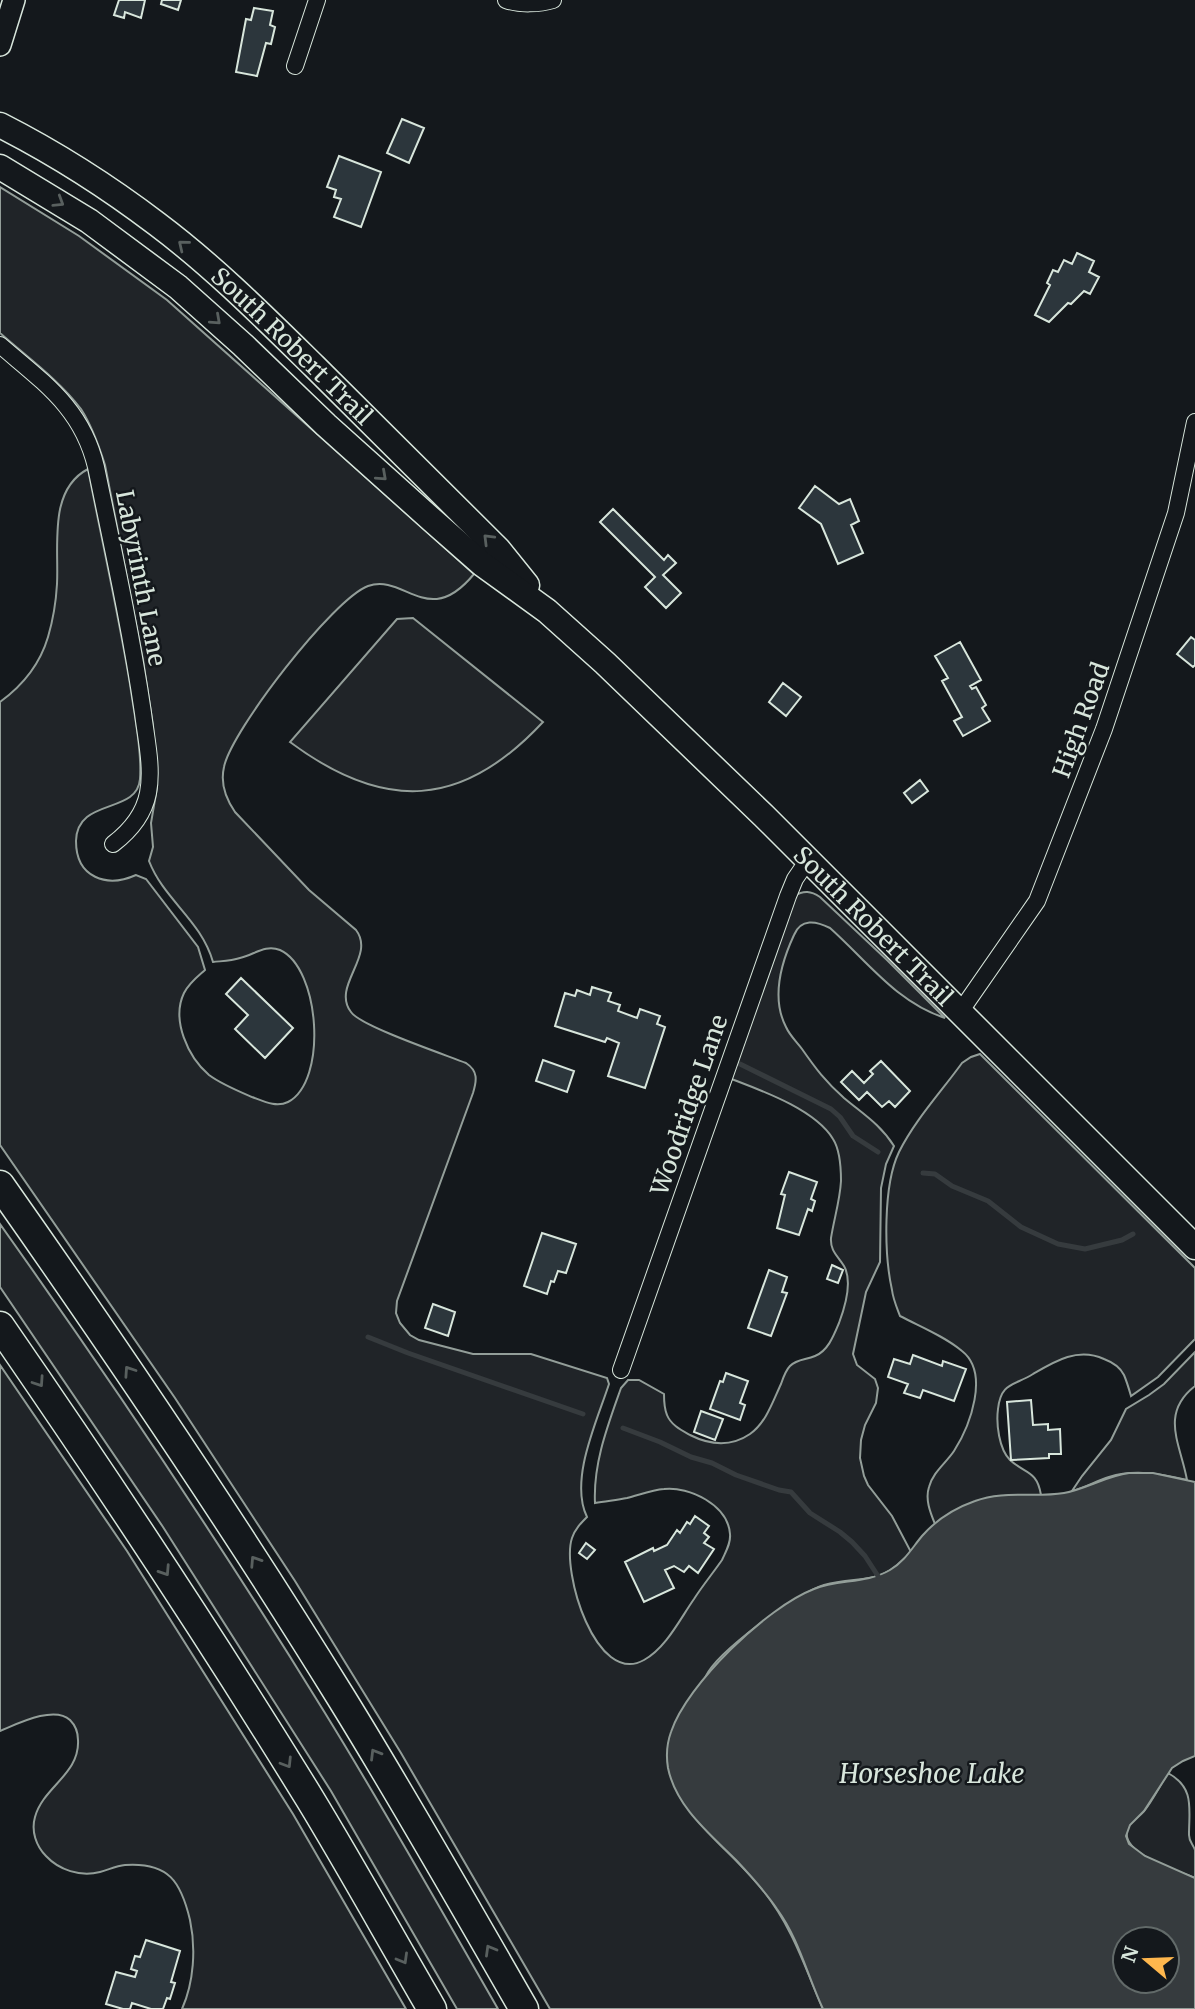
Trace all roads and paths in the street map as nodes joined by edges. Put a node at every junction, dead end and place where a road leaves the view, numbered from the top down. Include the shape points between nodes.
1 (15, 0) edge
2 (317, 0) edge
3 (506, 0) edge
4 (553, 0) edge
5 (0, 45) edge
6 (295, 66) dead end
7 (0, 125) edge
8 (0, 167) edge
9 (0, 345) edge
10 (1195, 422) edge
11 (547, 611) junction
12 (113, 844) dead end
13 (808, 860) junction
14 (960, 1012) junction
15 (0, 1185) edge
16 (1195, 1247) edge
17 (0, 1326) edge
18 (621, 1370) dead end
19 (432, 2009) edge
20 (524, 2009) edge

1 - 5 street
2 - 6 street
3 - 4 street
11 -> 7 main road, South Robert Trail via 498,549 218,275 127,202
8 -> 11 main road, South Robert Trail via 89,221 178,287 482,564
9 - 12 street, Labyrinth Lane via 70,409 96,467 136,673 149,772 143,809
10 - 14 street, High Road via 1168,538 1104,729 1037,901
11 - 13 main road, South Robert Trail
13 - 14 main road, South Robert Trail
13 - 18 street, Woodridge Lane via 788,896
14 - 16 main road, South Robert Trail
20 -> 15 highway via 382,1764 269,1583
17 -> 19 highway via 274,1741

